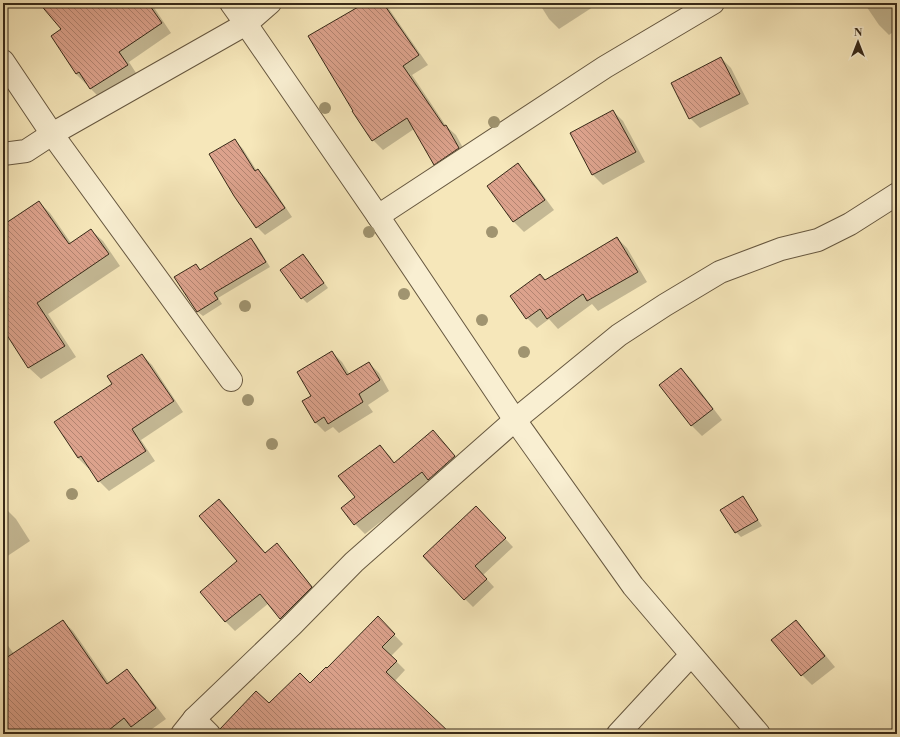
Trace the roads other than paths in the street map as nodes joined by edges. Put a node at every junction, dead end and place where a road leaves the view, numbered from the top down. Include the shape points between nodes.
1 (231, 3) edge
2 (270, 3) edge
3 (713, 3) edge
4 (246, 24) junction
5 (3, 61) edge
6 (52, 134) junction
7 (3, 154) edge
8 (897, 194) edge
9 (378, 216) junction
10 (230, 380) dead end
11 (515, 420) junction
12 (691, 655) junction
13 (195, 729) edge
14 (618, 734) edge
15 (759, 734) edge

1 - 4 street
2 - 4 street
3 - 9 street via 605,67
4 - 6 street
4 - 9 street
5 - 6 street
6 - 7 street via 26,151
6 - 10 street
8 - 11 street via 850,224 818,240 781,249 720,272 619,335
9 - 11 street
11 - 12 street via 633,586
11 - 13 street via 354,562
12 - 14 street
12 - 15 street

